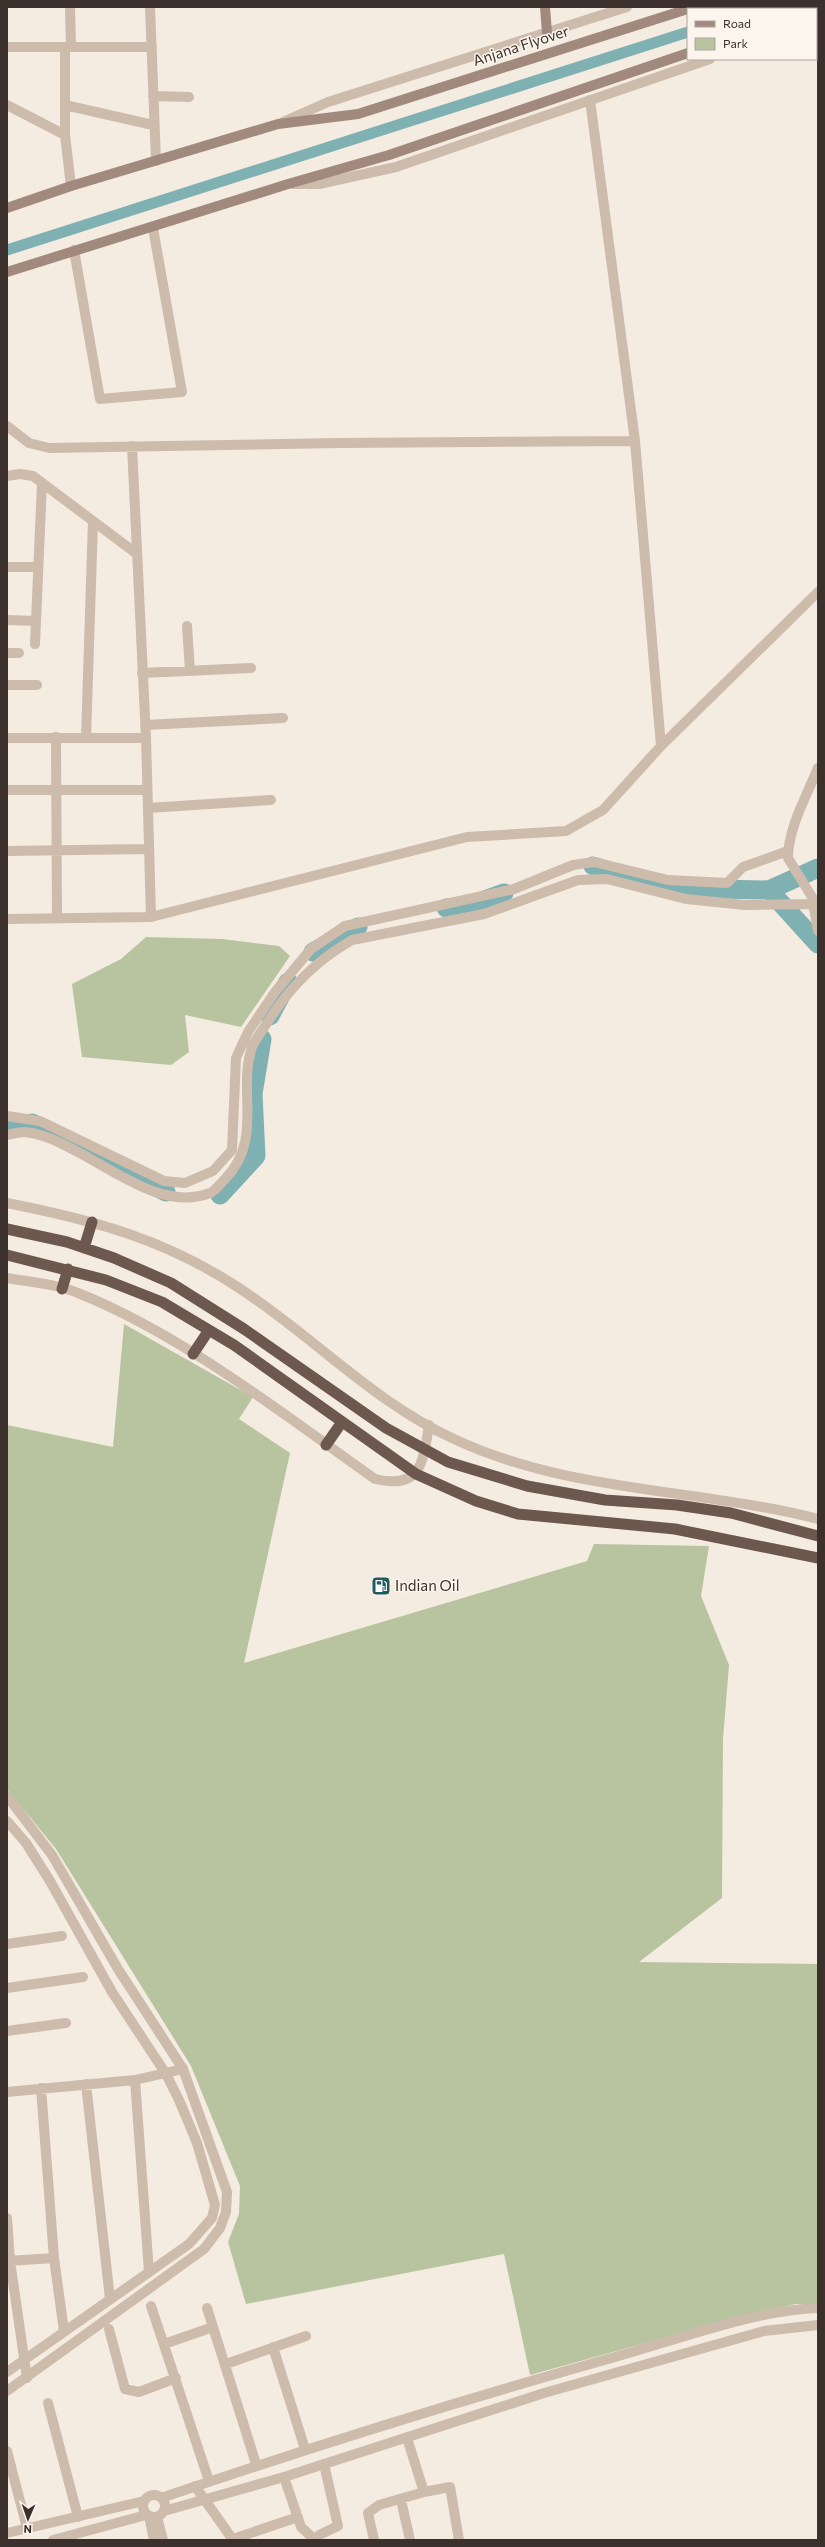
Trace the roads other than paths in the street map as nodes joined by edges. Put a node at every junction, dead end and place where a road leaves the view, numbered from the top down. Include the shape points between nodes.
1 (70, 7) edge
2 (150, 7) edge
3 (545, 7) edge
4 (627, 7) edge
5 (687, 9) edge
6 (547, 33) junction
7 (7, 47) edge
8 (68, 47) junction
9 (152, 47) junction
10 (687, 53) edge
11 (707, 60) edge
12 (153, 96) junction
13 (189, 97) dead end
14 (590, 100) junction
15 (7, 105) edge
16 (65, 105) junction
17 (278, 124) junction
18 (153, 125) junction
19 (65, 135) junction
20 (156, 161) junction
21 (288, 184) junction
22 (71, 186) junction
23 (7, 208) edge
24 (153, 228) junction
25 (74, 250) junction
26 (7, 272) edge
27 (7, 426) edge
28 (635, 441) junction
29 (132, 446) junction
30 (7, 476) edge
31 (42, 483) junction
32 (93, 521) junction
33 (137, 554) junction
34 (7, 567) edge
35 (38, 567) junction
36 (818, 592) edge
37 (7, 620) edge
38 (36, 621) junction
39 (188, 626) dead end
40 (35, 644) dead end
41 (7, 653) edge
42 (19, 653) dead end
43 (250, 668) dead end
44 (190, 671) junction
45 (142, 673) junction
46 (7, 685) edge
47 (37, 686) dead end
48 (283, 718) dead end
49 (145, 725) junction
50 (56, 737) junction
51 (7, 738) edge
52 (86, 738) junction
53 (146, 738) junction
54 (661, 746) junction
55 (818, 768) edge
56 (7, 790) edge
57 (56, 790) junction
58 (147, 790) junction
59 (271, 800) dead end
60 (148, 808) junction
61 (149, 850) junction
62 (7, 851) edge
63 (56, 851) junction
64 (788, 854) junction
65 (814, 897) edge
66 (151, 917) junction
67 (57, 918) junction
68 (7, 919) edge
69 (818, 931) edge
70 (7, 1116) edge
71 (7, 1135) edge
72 (7, 1203) edge
73 (92, 1222) junction
74 (7, 1229) edge
75 (84, 1248) junction
76 (7, 1255) edge
77 (68, 1269) junction
78 (7, 1278) edge
79 (62, 1289) junction
80 (210, 1330) junction
81 (193, 1354) junction
82 (342, 1422) junction
83 (429, 1425) junction
84 (326, 1445) junction
85 (425, 1451) junction
86 (416, 1474) junction
87 (818, 1519) edge
88 (818, 1536) edge
89 (818, 1558) edge
90 (7, 1796) edge
91 (7, 1821) edge
92 (62, 1936) dead end
93 (7, 1944) edge
94 (83, 1977) dead end
95 (7, 1988) edge
96 (66, 2023) dead end
97 (7, 2031) edge
98 (183, 2069) junction
99 (166, 2074) junction
100 (134, 2080) junction
101 (86, 2084) junction
102 (41, 2088) junction
103 (7, 2092) edge
104 (7, 2218) edge
105 (54, 2258) junction
106 (9, 2261) edge
107 (149, 2272) junction
108 (110, 2299) junction
109 (151, 2306) dead end
110 (207, 2308) dead end
111 (818, 2308) edge
112 (818, 2325) edge
113 (213, 2328) junction
114 (109, 2329) dead end
115 (64, 2331) junction
116 (306, 2336) dead end
117 (164, 2344) junction
118 (273, 2347) junction
119 (24, 2362) junction
120 (226, 2364) junction
121 (7, 2372) edge
122 (27, 2378) junction
123 (176, 2378) junction
124 (7, 2391) edge
125 (48, 2403) dead end
126 (414, 2415) junction
127 (421, 2433) junction
128 (407, 2438) junction
129 (305, 2449) junction
130 (7, 2451) edge
131 (256, 2464) junction
132 (324, 2464) junction
133 (284, 2477) junction
134 (210, 2481) junction
135 (195, 2486) junction
136 (424, 2492) junction
137 (161, 2498) junction
138 (204, 2499) junction
139 (401, 2500) junction
140 (144, 2501) junction
141 (154, 2515) junction
142 (78, 2517) junction
143 (298, 2517) junction
144 (27, 2528) junction
145 (7, 2533) edge
146 (317, 2538) edge
147 (53, 2540) edge
148 (154, 2540) edge
149 (163, 2540) edge
150 (233, 2540) edge
151 (374, 2540) edge
152 (410, 2540) edge
153 (459, 2540) edge

1 - 8 street
2 - 9 street
3 - 6 main road
4 - 6 street
5 - 17 main road, Anjana Flyover via 358,114
6 - 17 street via 328,102
7 - 8 street
8 - 9 street
8 - 16 street
9 - 12 street
10 - 21 main road via 389,156
11 - 14 street
12 - 13 street
12 - 18 street
14 - 21 street via 396,167 318,184
14 - 28 street
15 - 19 street
16 - 18 street
16 - 19 street
17 - 20 main road, Anjana Flyover
18 - 20 street
19 - 22 street
20 - 22 main road, Anjana Flyover
21 - 24 main road
22 - 23 main road, Anjana Flyover
24 - 25 main road
24 - 25 street via 182,392 100,399
25 - 26 main road
27 - 29 street via 29,443 39,447
28 - 29 street
28 - 54 street
29 - 33 street
30 - 31 street via 27,474
31 - 32 street
31 - 35 street
32 - 33 street
32 - 52 street
33 - 45 street
34 - 35 street
35 - 38 street
36 - 54 street
37 - 38 street
38 - 40 street
39 - 44 street
41 - 42 street
43 - 44 street
44 - 45 street
45 - 49 street
46 - 47 street
48 - 49 street
49 - 53 street
50 - 51 street
50 - 52 street
50 - 57 street
52 - 53 street
53 - 58 street
54 - 66 street via 603,810 566,831 467,836
55 - 64 street via 794,829
56 - 57 street
57 - 58 street
57 - 63 street
58 - 60 street
59 - 60 street
60 - 61 street
61 - 63 street
61 - 66 street
62 - 63 street
63 - 67 street
64 - 65 street
64 - 70 street via 743,867 727,883 668,880 594,862 580,864 514,889 345,926 311,948 275,992 248,1032 236,1058 232,1150 213,1171 185,1183 164,1182 40,1121
65 - 69 street
65 - 71 street via 745,905 686,899 607,879 578,880 484,914 352,940 332,951 304,975 278,1004 252,1046 248,1073 249,1108 245,1145 233,1171 211,1193 185,1199 160,1195 52,1141 25,1132
66 - 67 street
67 - 68 street
72 - 73 street
73 - 75 highway
73 - 83 street via 165,1247 238,1287 378,1395
74 - 75 highway
75 - 85 highway via 172,1283 244,1329 386,1428
76 - 77 highway
77 - 79 highway
77 - 80 highway via 106,1280 162,1302
78 - 79 street
79 - 81 street via 84,1296 145,1326
80 - 81 highway
80 - 82 highway via 234,1344
81 - 84 street
82 - 84 highway
82 - 86 highway
83 - 85 street
83 - 87 street via 476,1449 540,1471 608,1485 765,1506
84 - 86 street via 375,1479 392,1483 402,1482
85 - 86 street
85 - 88 highway via 448,1462 527,1486 605,1500 678,1505 731,1513
86 - 89 highway via 476,1501 518,1514 675,1529
90 - 98 street via 52,1855 118,1969
91 - 99 street via 26,1843 50,1881 112,1992
92 - 93 street
94 - 95 street
96 - 97 street
98 - 99 street
98 - 122 street via 227,2192 226,2212 220,2228 204,2249
99 - 100 street
99 - 107 street via 197,2143 215,2206 212,2218 198,2237
100 - 101 street
100 - 107 street
101 - 102 street
101 - 108 street
102 - 103 street
102 - 105 street
104 - 106 street
105 - 106 street
105 - 115 street
106 - 119 street
107 - 108 street
108 - 115 street
109 - 117 street
110 - 113 street
111 - 126 street via 800,2308 760,2316
112 - 127 street via 764,2331 544,2393
113 - 117 street
113 - 120 street
114 - 123 street via 125,2389 139,2392
115 - 119 street
116 - 118 street
117 - 123 street
118 - 120 street
118 - 129 street
119 - 121 street
119 - 122 street
120 - 131 street
122 - 124 street
123 - 134 street
125 - 142 street
126 - 127 street
126 - 129 street
127 - 128 street
128 - 132 street
128 - 136 street
129 - 131 street
130 - 144 street
131 - 134 street
132 - 133 street
132 - 146 street via 338,2526
133 - 138 street
133 - 143 street
134 - 135 street
135 - 137 street
135 - 138 street
136 - 139 street
136 - 153 street via 450,2487
137 - 140 street via 152,2495
137 - 141 street via 165,2504
138 - 141 street
138 - 150 street
139 - 151 street via 379,2505 368,2513
139 - 152 street
140 - 141 street via 143,2508
140 - 142 street
141 - 147 street
141 - 148 street
141 - 149 street
142 - 144 street
143 - 146 street via 304,2532
143 - 150 street
144 - 145 street

